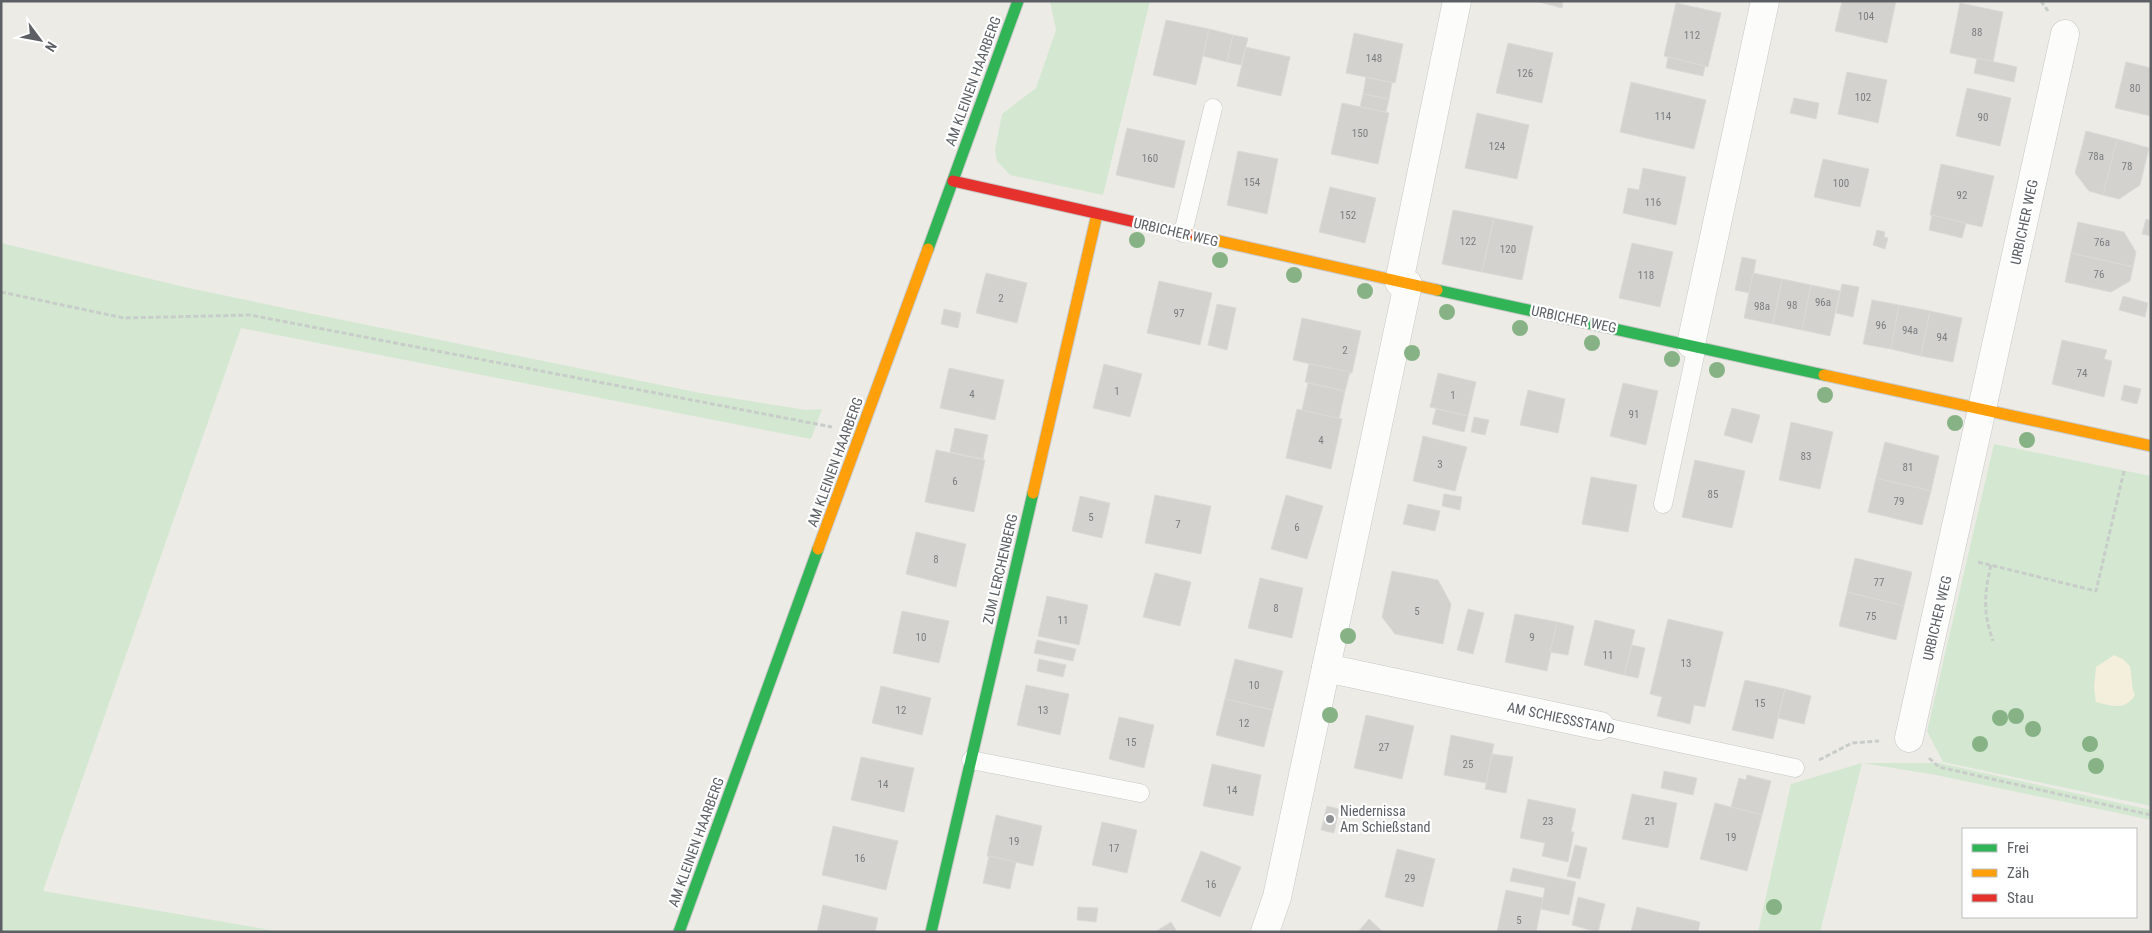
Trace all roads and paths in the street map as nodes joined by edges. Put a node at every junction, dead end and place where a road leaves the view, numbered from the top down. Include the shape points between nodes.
1 (1018, 1) edge
2 (1457, 1) edge
3 (1765, 1) edge
4 (2065, 34) dead end
5 (1213, 108) dead end
6 (953, 181) junction
7 (1098, 214) junction
8 (1183, 233) junction
9 (1404, 283) junction
10 (1, 292) edge
11 (1694, 345) junction
12 (1984, 409) junction
13 (862, 432) junction
14 (2131, 442) junction
15 (2151, 446) edge
16 (1663, 504) dead end
17 (1951, 555) junction
18 (1991, 565) junction
19 (1993, 641) dead end
20 (1326, 668) junction
21 (1600, 726) joint
22 (1910, 738) junction
23 (971, 760) junction
24 (1795, 768) joint
25 (1140, 793) dead end
26 (2151, 815) edge
27 (679, 932) edge
28 (931, 932) edge
29 (1265, 932) edge

1 - 6 street, AM KLEINEN HAARBERG
2 - 9 street
3 - 11 street
4 - 12 street, URBICHER WEG
5 - 8 lane
6 - 7 street, URBICHER WEG
6 - 13 street, AM KLEINEN HAARBERG
7 - 8 street, URBICHER WEG
7 - 23 street, ZUM LERCHENBERG
8 - 9 street, URBICHER WEG
9 - 11 street, URBICHER WEG
9 - 20 street
10 - 13 path via 124,318 250,314
11 - 12 street, URBICHER WEG
11 - 16 lane
12 - 14 street, URBICHER WEG
12 - 17 street, URBICHER WEG
13 - 27 street, AM KLEINEN HAARBERG
14 - 15 street, URBICHER WEG
14 - 18 path via 2096,591
17 - 18 path
17 - 22 street, URBICHER WEG
18 - 19 path via 1984,602
20 - 21 street, AM SCHIESSSTAND
20 - 29 street via 1277,897
21 - 24 lane, AM SCHIESSSTAND
22 - 24 path via 1852,743
22 - 26 path via 1938,767
23 - 25 lane
23 - 28 street, ZUM LERCHENBERG

